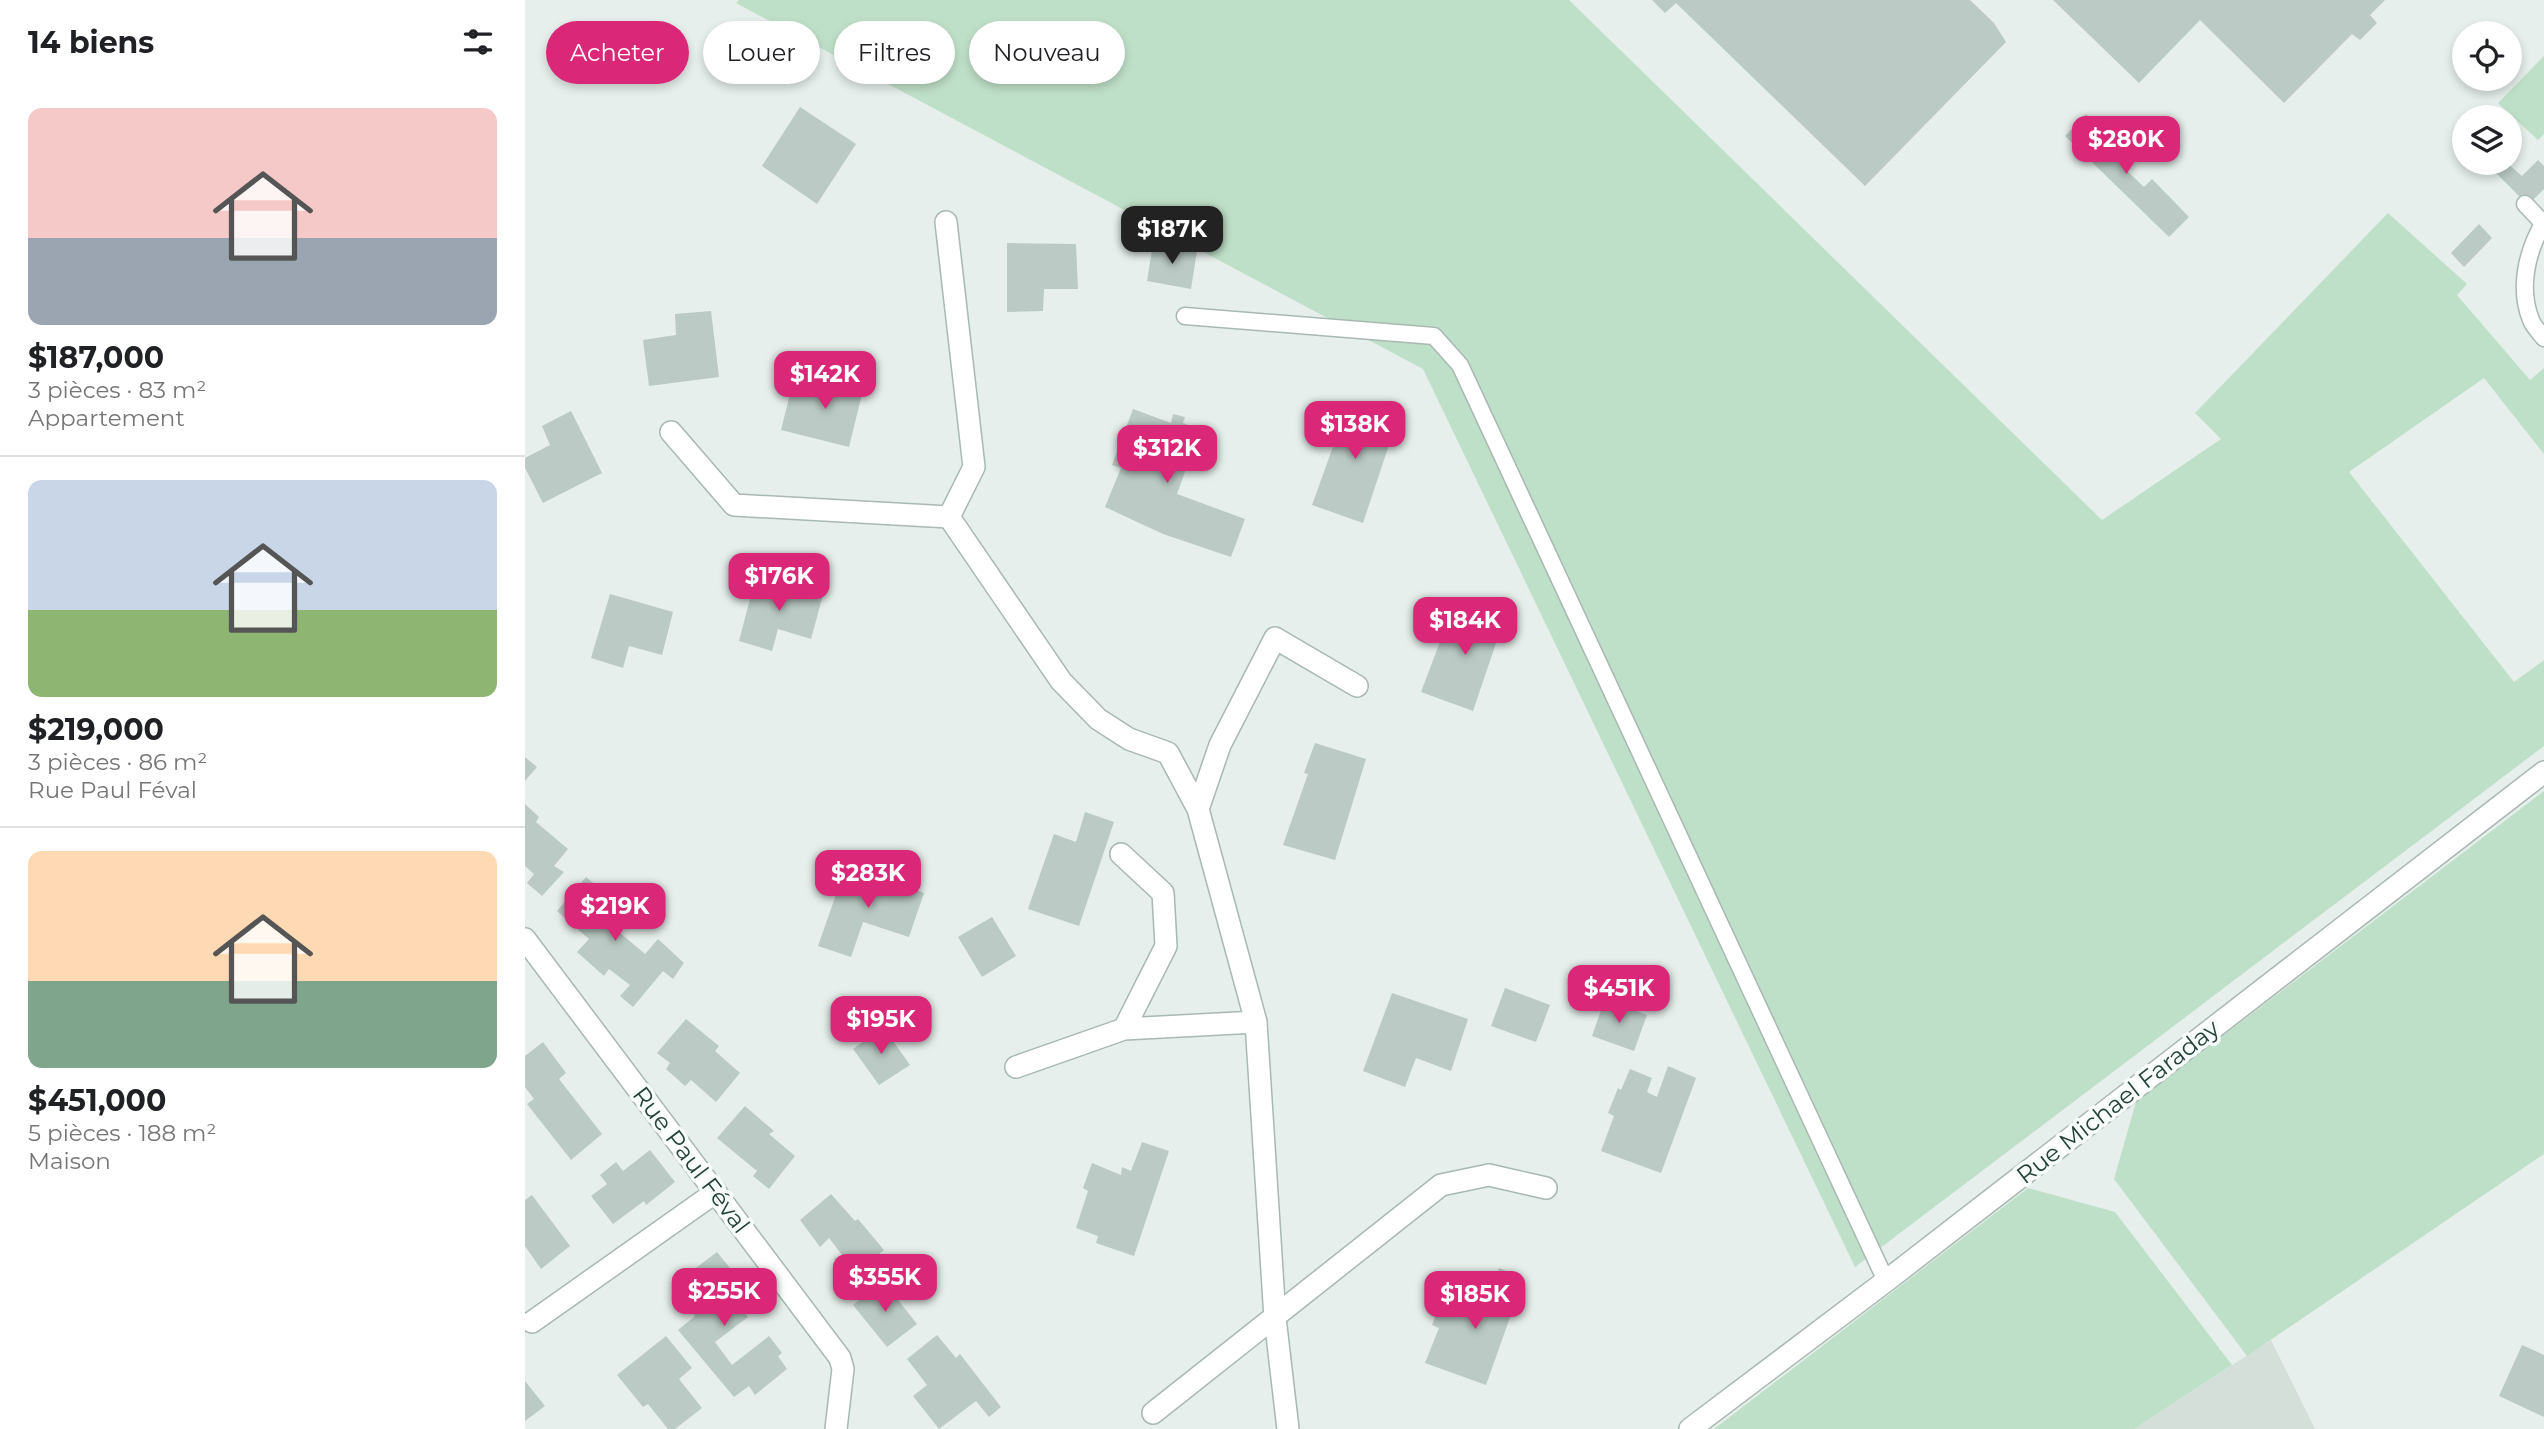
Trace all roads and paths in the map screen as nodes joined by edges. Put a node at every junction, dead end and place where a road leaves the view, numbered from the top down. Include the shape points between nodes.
1 (2525, 204) dead end
2 (946, 222) dead end
3 (2544, 223) edge
4 (2544, 310) edge
5 (1185, 316) dead end
6 (2531, 321) junction
7 (2544, 338) edge
8 (671, 432) dead end
9 (949, 517) junction
10 (1357, 686) dead end
11 (2544, 772) edge
12 (1198, 809) junction
13 (1121, 854) dead end
14 (525, 939) edge
15 (1256, 1022) junction
16 (1124, 1029) junction
17 (1016, 1067) dead end
18 (1546, 1188) dead end
19 (716, 1192) junction
20 (1886, 1281) junction
21 (1275, 1318) junction
22 (532, 1321) dead end
23 (1153, 1413) dead end
24 (836, 1429) edge
25 (1288, 1429) edge
26 (1690, 1429) edge

1 - 3 lane
2 - 9 street via 974,467
3 - 6 lane via 2528,255 2525,289
4 - 6 lane
5 - 20 lane via 1434,337 1460,365
6 - 7 lane
8 - 9 street via 734,505
9 - 12 street via 1061,681 1098,719 1129,739 1168,753
10 - 12 street via 1275,638 1220,745
11 - 20 street, Rue Michael Faraday
12 - 15 street
13 - 16 street via 1163,893 1166,946
14 - 19 street, Rue Paul Féval
15 - 16 street
15 - 21 street
16 - 17 street
18 - 21 street via 1489,1175 1441,1185
19 - 22 street
19 - 24 street, Rue Paul Féval via 840,1358 843,1369
20 - 26 street, Rue Michael Faraday
21 - 23 street
21 - 25 street

